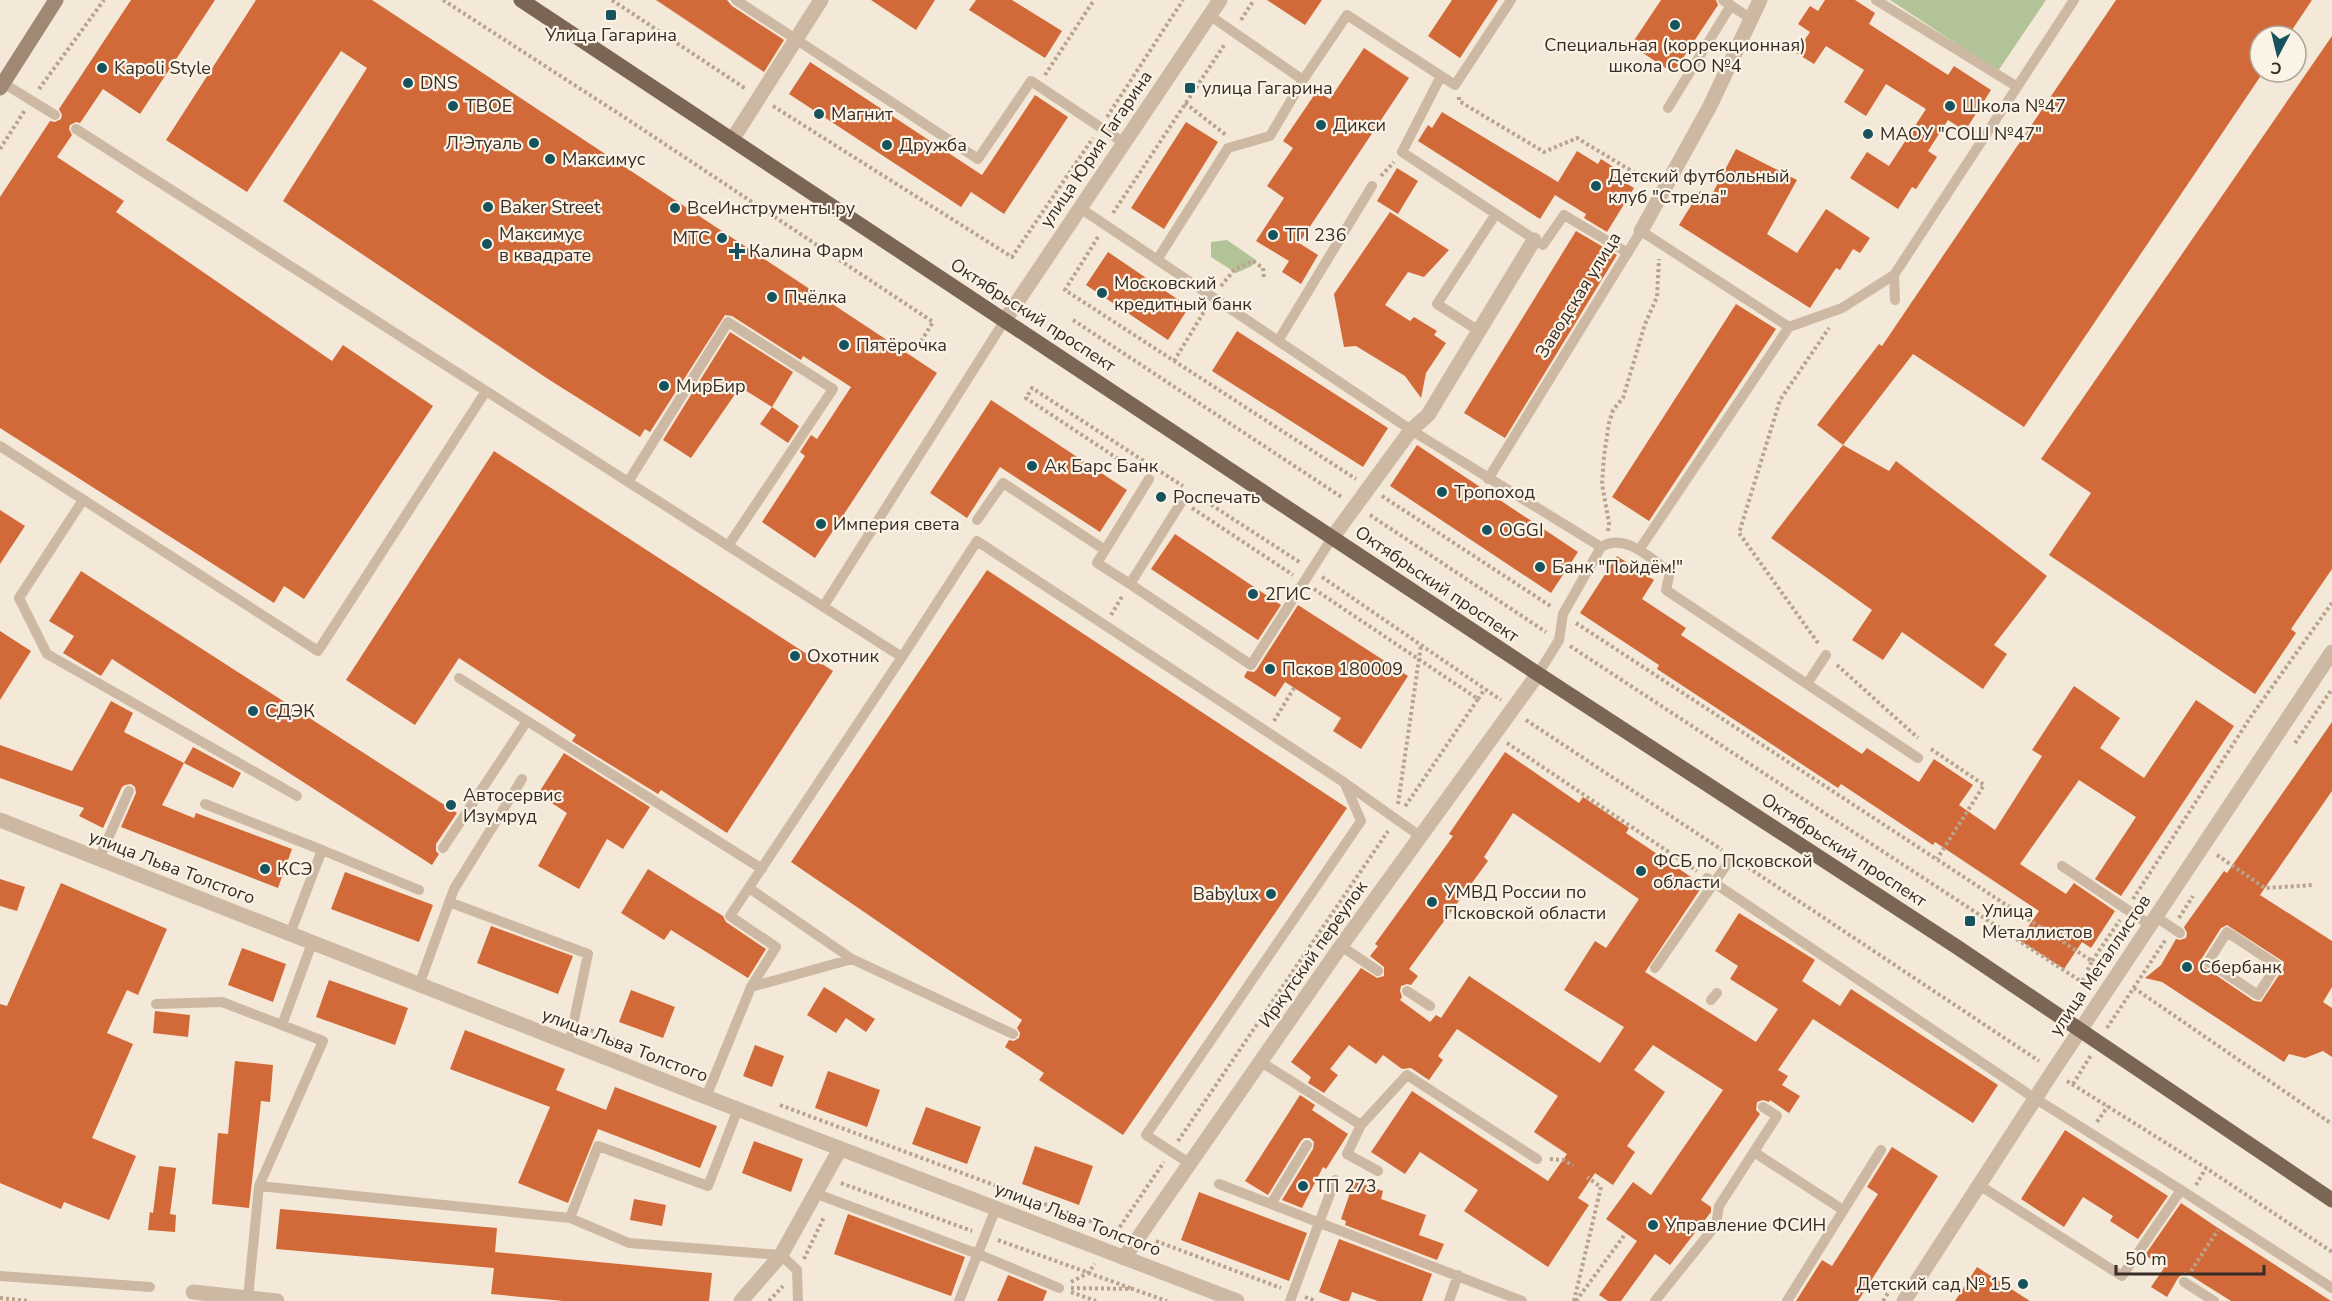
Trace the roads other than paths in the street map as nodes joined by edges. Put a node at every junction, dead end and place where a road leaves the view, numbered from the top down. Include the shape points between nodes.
1 (56, 0) edge
2 (521, 0) edge
3 (736, 0) edge
4 (821, 0) edge
5 (1220, 0) edge
6 (1511, 0) edge
7 (1760, 0) edge
8 (1876, 0) edge
9 (2074, 0) edge
10 (1727, 3) edge
11 (1209, 15) junction
12 (1751, 19) junction
13 (797, 40) junction
14 (1441, 76) junction
15 (1303, 80) junction
16 (2, 86) edge
17 (2016, 87) junction
18 (1668, 108) dead end
19 (54, 115) dead end
20 (76, 129) dead end
21 (732, 140) junction
22 (1124, 142) junction
23 (1372, 186) road end
24 (1080, 208) junction
25 (1495, 215) junction
26 (1647, 235) junction
27 (1534, 240) junction
28 (1628, 253) junction
29 (1157, 260) junction
30 (1894, 275) junction
31 (1895, 300) dead end
32 (1005, 320) junction
33 (1789, 327) junction
34 (1479, 331) junction
35 (1278, 341) junction
36 (486, 391) junction
37 (1411, 430) junction
38 (0, 446) edge
39 (1149, 479) road end
40 (1488, 479) junction
41 (628, 482) junction
42 (83, 500) junction
43 (1182, 501) road end
44 (977, 520) dead end
45 (1332, 538) junction
46 (1604, 545) junction
47 (728, 546) junction
48 (1105, 550) junction
49 (1639, 550) junction
50 (1130, 584) junction
51 (823, 607) junction
52 (2332, 652) edge
53 (1826, 655) road end
54 (902, 657) junction
55 (1538, 674) junction
56 (459, 678) dead end
57 (1807, 684) junction
58 (527, 721) junction
59 (1918, 758) dead end
60 (522, 779) dead end
61 (1345, 783) junction
62 (129, 791) dead end
63 (297, 796) dead end
64 (205, 804) dead end
65 (0, 820) edge
66 (1420, 836) junction
67 (443, 848) dead end
68 (322, 850) junction
69 (1732, 857) road end
70 (99, 859) junction
71 (2062, 866) dead end
72 (762, 869) junction
73 (1711, 880) junction
74 (749, 888) junction
75 (418, 890) dead end
76 (449, 902) junction
77 (2153, 921) junction
78 (2180, 933) dead end
79 (290, 934) junction
80 (312, 943) junction
81 (1341, 946) junction
82 (852, 959) junction
83 (1655, 968) dead end
84 (1378, 971) dead end
85 (419, 985) junction
86 (751, 987) junction
87 (1407, 991) dead end
88 (2258, 994) joint
89 (156, 1004) dead end
90 (1430, 1006) dead end
91 (282, 1025) junction
92 (2080, 1031) junction
93 (1013, 1034) dead end
94 (569, 1044) junction
95 (1260, 1062) junction
96 (706, 1098) junction
97 (2036, 1099) junction
98 (1763, 1107) dead end
99 (738, 1109) junction
100 (1361, 1125) junction
101 (1307, 1145) dead end
102 (840, 1149) junction
103 (1881, 1150) dead end
104 (1754, 1152) junction
105 (1537, 1159) road end
106 (1189, 1163) junction
107 (1378, 1171) dead end
108 (1335, 1180) dead end
109 (1219, 1184) dead end
110 (1979, 1185) junction
111 (259, 1186) junction
112 (2181, 1190) junction
113 (816, 1194) junction
114 (2332, 1200) edge
115 (1271, 1204) junction
116 (996, 1208) junction
117 (1843, 1210) junction
118 (570, 1218) junction
119 (1321, 1223) junction
120 (978, 1254) junction
121 (781, 1255) junction
122 (1124, 1258) junction
123 (1458, 1275) junction
124 (0, 1276) edge
125 (2184, 1282) road end
126 (150, 1287) dead end
127 (1059, 1288) road end
128 (2332, 1288) edge
129 (193, 1292) dead end
130 (1292, 1297) edge
131 (248, 1298) junction
132 (277, 1301) edge
133 (741, 1301) edge
134 (798, 1301) edge
135 (959, 1301) edge
136 (1237, 1301) edge
137 (1449, 1301) edge
138 (1522, 1301) edge
139 (1655, 1301) edge
140 (1787, 1301) edge
141 (1904, 1301) edge
142 (2214, 1301) edge

1 - 16 main road
2 - 21 main road, Октябрьский проспект
3 - 13 lane
4 - 13 street
5 - 11 street, улица Юрия Гагарина
6 - 14 lane via 1455,85
7 - 12 street, Заводская улица
8 - 17 lane
9 - 17 lane
10 - 12 lane
10 - 18 lane
11 - 15 lane
11 - 22 street, улица Юрия Гагарина
12 - 26 street, Заводская улица via 1664,190
13 - 21 street
13 - 22 lane via 978,159 1031,81
14 - 15 lane via 1347,15
14 - 25 lane via 1402,152
15 - 29 lane via 1269,136 1228,148
16 - 19 lane
17 - 30 lane
20 - 36 lane
21 - 32 main road, Октябрьский проспект
22 - 24 street, улица Юрия Гагарина
23 - 35 lane
24 - 29 lane
24 - 32 street, улица Юрия Гагарина
25 - 27 lane
25 - 34 lane via 1437,304
26 - 28 lane, Заводская улица
26 - 33 lane
27 - 28 lane via 1543,245 1564,215
27 - 34 street
28 - 40 lane, Заводская улица
29 - 35 lane
30 - 31 lane
30 - 33 lane via 1842,308
32 - 45 main road, Октябрьский проспект
32 - 51 lane
33 - 49 lane
34 - 37 street via 1428,415
35 - 37 lane
36 - 41 lane
36 - 42 lane via 318,651
37 - 40 lane
37 - 45 street
38 - 42 lane
39 - 48 lane
40 - 46 lane
41 - 47 lane
41 - 47 lane via 728,322 833,389
42 - 63 lane via 19,598 47,654
43 - 50 lane
44 - 48 lane via 1003,483
45 - 50 lane via 1251,665
45 - 55 main road, Октябрьский проспект
46 - 49 lane via 1618,542
46 - 55 lane via 1563,614 1559,640
47 - 51 lane
48 - 50 lane via 1097,563
49 - 57 lane via 1670,572 1666,590
51 - 54 lane
52 - 77 street, улица Металлистов
53 - 57 lane
54 - 61 lane via 977,542
54 - 72 lane
55 - 66 street, Иркутский переулок
55 - 92 main road, Октябрьский проспект
56 - 58 lane
57 - 59 lane
58 - 67 lane
58 - 72 lane
60 - 76 lane
61 - 66 lane
61 - 106 lane via 1361,821 1146,1135
62 - 70 lane
64 - 68 lane
65 - 70 street, улица Льва Толстого
66 - 81 street, Иркутский переулок
68 - 75 lane
68 - 79 lane
69 - 73 lane
70 - 79 street, улица Льва Толстого
71 - 77 lane via 2127,909
72 - 74 lane
73 - 83 lane
73 - 97 lane
74 - 82 lane
74 - 86 lane via 730,916 777,947
76 - 85 lane
76 - 94 lane via 588,954
77 - 78 lane
77 - 92 street, улица Металлистов
79 - 80 street, улица Льва Толстого
80 - 85 street, улица Льва Толстого
80 - 91 lane
81 - 84 lane
81 - 95 street, Иркутский переулок
82 - 86 lane
82 - 93 lane
85 - 94 street, улица Льва Толстого
86 - 96 lane
87 - 90 lane
88 - 88 lane via 2208,962 2227,932 2277,964
89 - 91 lane via 222,1002
91 - 111 lane via 322,1041
92 - 97 street, улица Металлистов
92 - 114 main road, Октябрьский проспект
94 - 96 street, улица Льва Толстого
95 - 100 lane
95 - 106 street, Иркутский переулок
96 - 99 street, улица Льва Толстого
97 - 110 street, улица Металлистов
97 - 112 lane
98 - 104 lane via 1777,1116
99 - 102 street, улица Льва Толстого
99 - 118 lane via 708,1186 598,1146
100 - 105 lane via 1407,1075
100 - 107 lane via 1347,1154
101 - 115 lane
102 - 113 street
102 - 116 street, улица Льва Толстого
103 - 117 lane
104 - 117 lane
104 - 139 lane via 1719,1206 1716,1225
106 - 122 street, Иркутский переулок
108 - 119 lane
109 - 115 lane
110 - 112 lane via 2122,1276
110 - 141 street, улица Металлистов
111 - 118 lane
111 - 131 lane
112 - 128 lane
113 - 120 lane
113 - 121 street
115 - 119 lane
116 - 120 lane
116 - 122 street, улица Льва Толстого
117 - 140 lane
118 - 121 lane via 629,1243
119 - 123 lane
119 - 130 lane
120 - 127 lane
120 - 135 lane
121 - 133 street
121 - 134 lane via 797,1270
122 - 136 street, улица Льва Толстого
123 - 137 lane
123 - 138 lane
124 - 126 lane
125 - 142 lane
129 - 131 street
131 - 132 street

